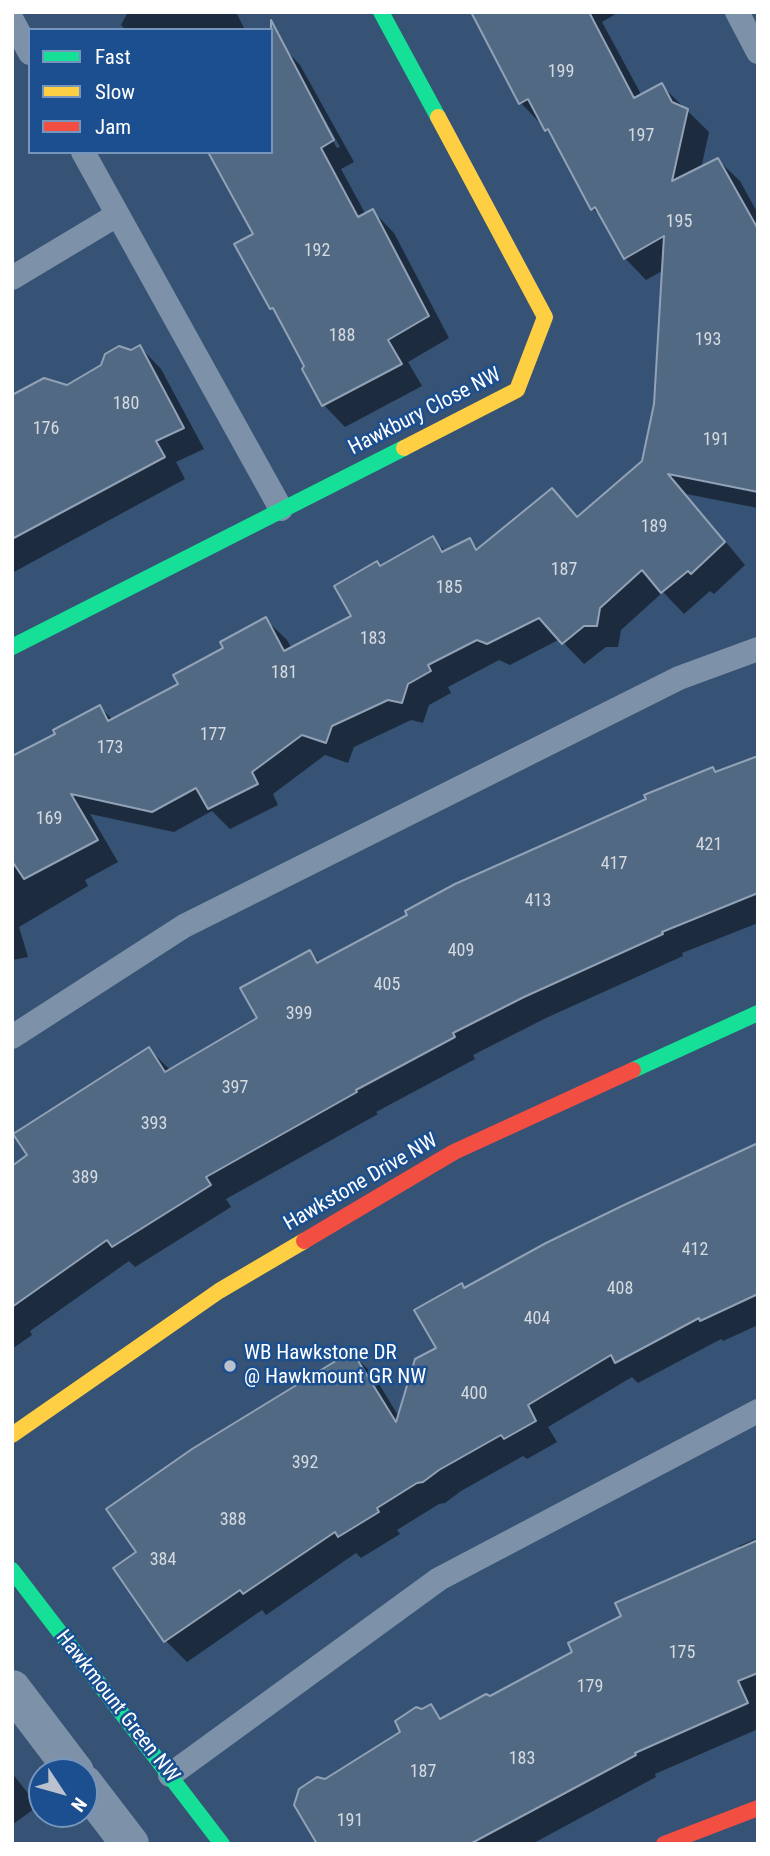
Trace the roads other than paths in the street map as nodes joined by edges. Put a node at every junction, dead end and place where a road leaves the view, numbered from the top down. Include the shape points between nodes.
1 (381, 12) edge
2 (737, 12) edge
3 (12, 20) edge
4 (28, 49) edge
5 (758, 52) edge
6 (84, 154) edge
7 (117, 215) junction
8 (12, 278) edge
9 (281, 509) junction
10 (12, 647) edge
11 (758, 649) edge
12 (758, 1013) edge
13 (12, 1037) edge
14 (758, 1411) edge
15 (12, 1435) edge
16 (12, 1570) edge
17 (12, 1689) edge
18 (64, 1758) edge
19 (170, 1775) junction
20 (98, 1802) edge
21 (758, 1808) edge
22 (130, 1844) edge
23 (222, 1844) edge
24 (664, 1844) edge

1 - 9 street, Hawkbury Close NW via 545,317 517,390
2 - 5 lane
3 - 4 lane
6 - 7 lane
7 - 8 lane
7 - 9 lane
9 - 10 street, Hawkbury Close NW
11 - 13 lane via 678,678 184,926
12 - 15 street, Hawkstone Drive NW via 454,1152 219,1291
14 - 19 lane via 439,1579
16 - 19 street, Hawkmount Green NW
17 - 18 street
19 - 23 street, Hawkmount Green NW
20 - 22 street
21 - 24 street

